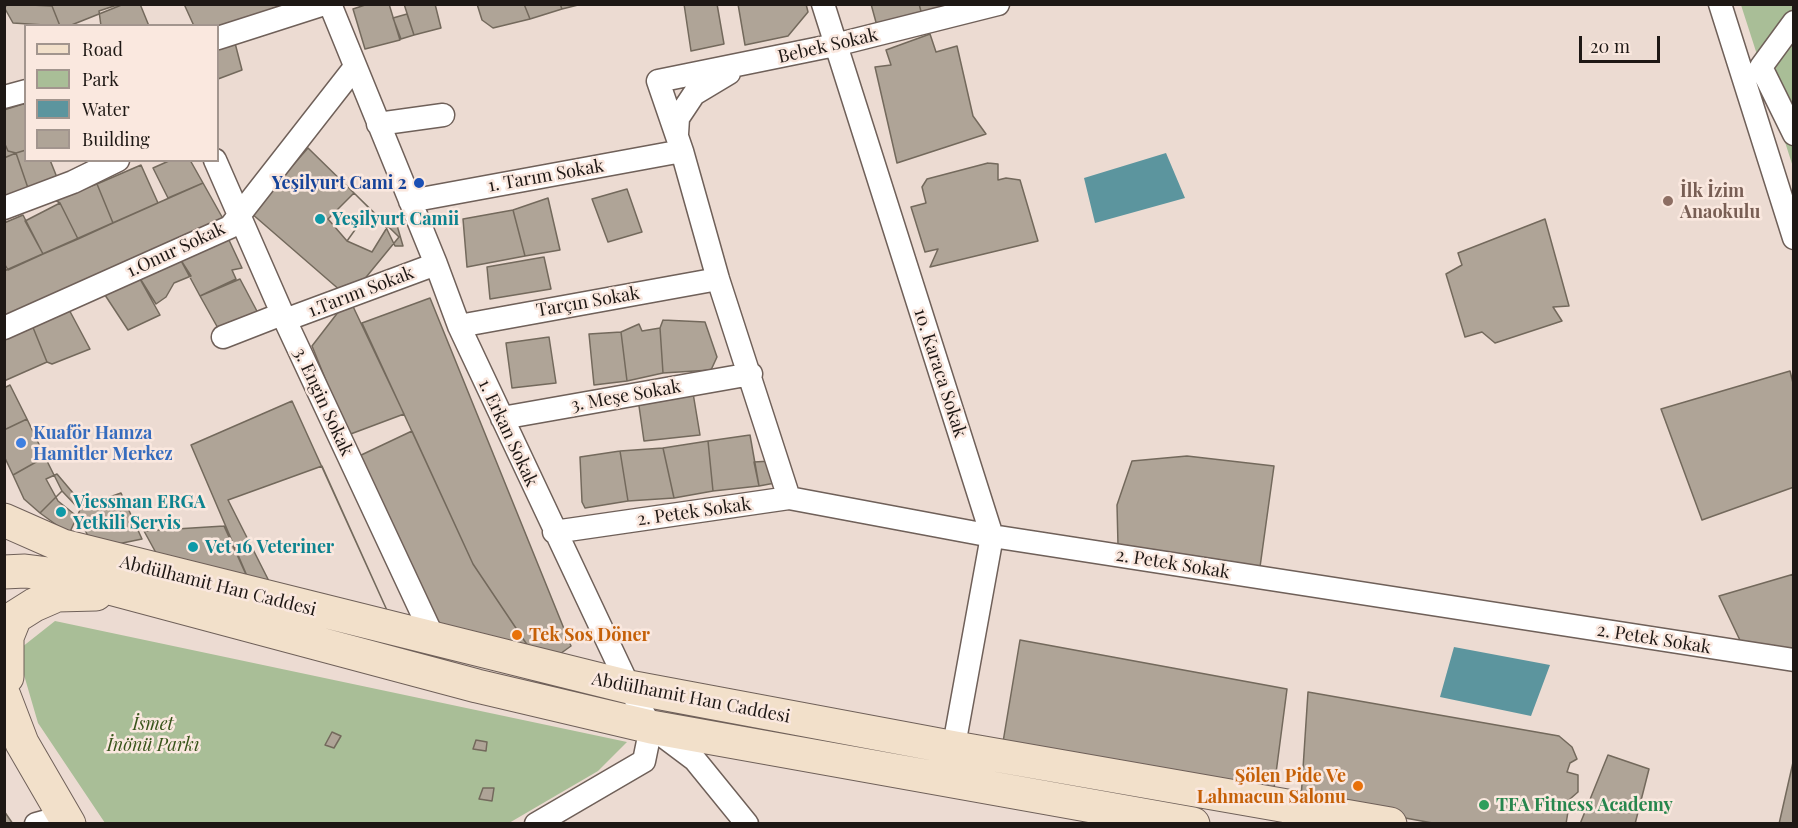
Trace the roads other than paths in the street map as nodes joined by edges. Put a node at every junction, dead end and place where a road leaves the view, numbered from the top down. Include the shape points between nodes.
1 (324, 4) edge
2 (330, 4) edge
3 (824, 4) edge
4 (998, 4) edge
5 (1720, 4) edge
6 (1794, 22) edge
7 (219, 38) edge
8 (835, 45) junction
9 (740, 66) junction
10 (355, 67) junction
11 (24, 92) edge
12 (4, 97) edge
13 (443, 115) dead end
14 (378, 124) junction
15 (1794, 134) edge
16 (679, 142) junction
17 (114, 162) edge
18 (216, 162) edge
19 (410, 201) junction
20 (4, 207) edge
21 (240, 212) junction
22 (1794, 238) edge
23 (436, 264) junction
24 (718, 279) junction
25 (284, 317) junction
26 (459, 326) junction
27 (4, 328) edge
28 (223, 337) dead end
29 (751, 374) junction
30 (502, 418) junction
31 (789, 498) junction
32 (4, 520) edge
33 (554, 532) junction
34 (992, 536) junction
35 (4, 572) edge
36 (132, 594) junction
37 (435, 641) junction
38 (1794, 660) edge
39 (5, 680) edge
40 (629, 687) junction
41 (651, 727) junction
42 (955, 748) junction
43 (947, 780) junction
44 (57, 821) edge
45 (536, 824) edge
46 (747, 824) edge
47 (1192, 824) edge
48 (1390, 824) edge

1 - 7 street
2 - 10 street, 1. Erkan Sokak
3 - 8 street, 10. Karaca Sokak
4 - 8 street, Bebek Sokak
5 - 22 street
6 - 15 street via 1761,67
8 - 9 street, Bebek Sokak
8 - 34 street, 10. Karaca Sokak
9 - 16 street via 694,94 678,118
9 - 16 street, Bebek Sokak via 658,81
10 - 14 street, 1. Erkan Sokak
10 - 21 street, 1.Onur Sokak
11 - 12 street
13 - 14 street
14 - 19 street, 1. Erkan Sokak
16 - 19 street, 1. Tarım Sokak
16 - 24 street
17 - 20 street via 73,182
18 - 21 street, 3. Engin Sokak
19 - 23 street, 1. Erkan Sokak
21 - 25 street, 3. Engin Sokak
21 - 27 street, 1.Onur Sokak via 230,227
23 - 25 street, 1.Tarım Sokak
23 - 26 street, 1. Erkan Sokak
24 - 26 street, Tarçın Sokak
24 - 29 street
25 - 28 street, 1.Tarım Sokak
25 - 37 street, 3. Engin Sokak
26 - 30 street, 1. Erkan Sokak
29 - 30 street, 3. Meşe Sokak
29 - 31 street
30 - 33 street, 1. Erkan Sokak
31 - 33 street, 2. Petek Sokak
31 - 34 street, 2. Petek Sokak
32 - 37 main road, Abdülhamit Han Caddesi via 63,546
33 - 40 street, 1. Erkan Sokak
34 - 38 street, 2. Petek Sokak
34 - 42 street, 10. Karaca Sokak
35 - 36 main road, Abdülhamit Han Caddesi via 65,576
36 - 39 main road via 57,595 34,604 15,617 7,637
36 - 41 main road, Abdülhamit Han Caddesi via 442,677
37 - 40 main road, Abdülhamit Han Caddesi
39 - 44 main road via 22,742
40 - 41 street, 1. Erkan Sokak
40 - 42 main road, Abdülhamit Han Caddesi
41 - 43 main road, Abdülhamit Han Caddesi
41 - 45 street via 644,761
41 - 46 street, 1. Erkan Sokak via 694,760
42 - 43 street, 10. Karaca Sokak
42 - 48 main road, Abdülhamit Han Caddesi
43 - 47 main road, Abdülhamit Han Caddesi

